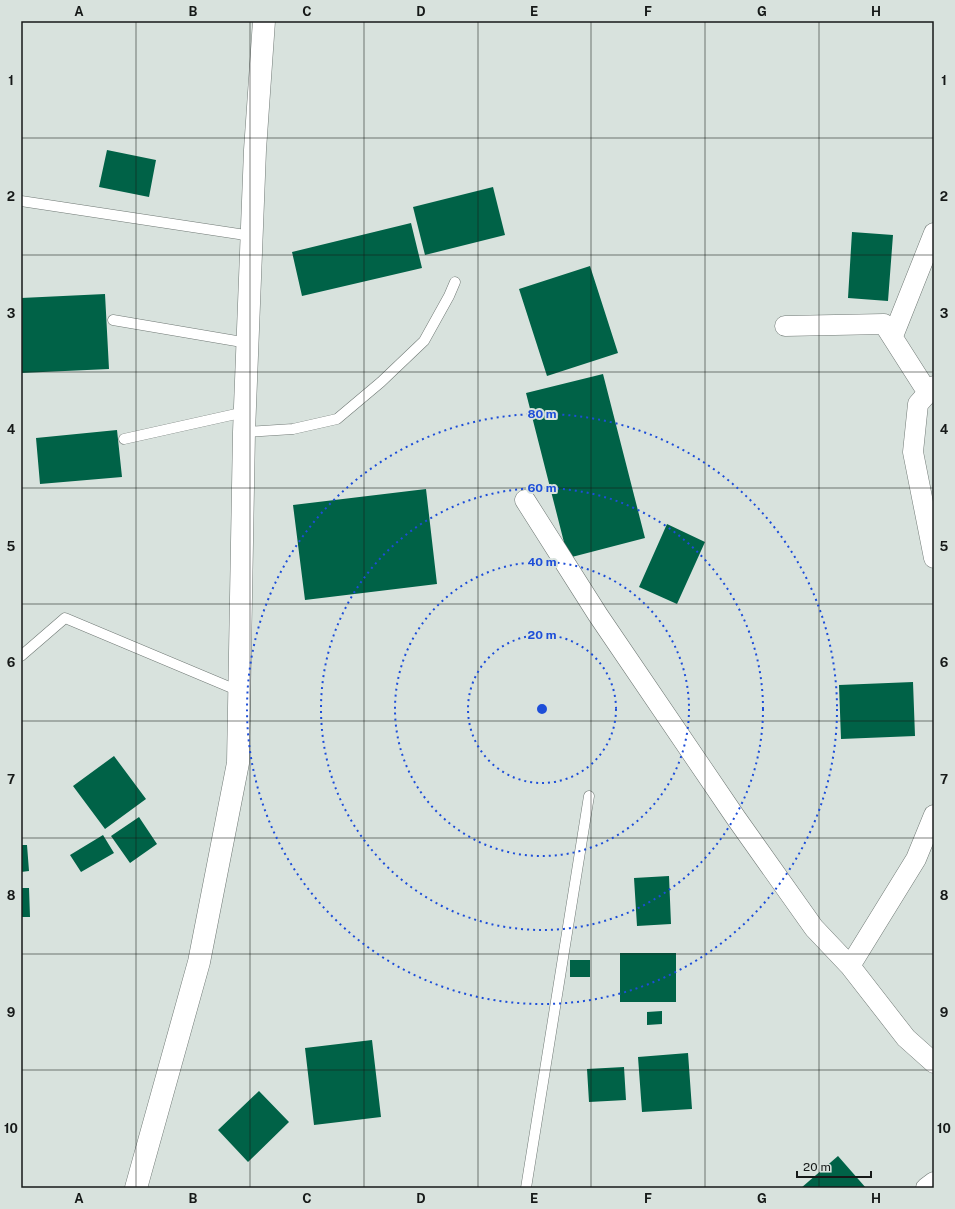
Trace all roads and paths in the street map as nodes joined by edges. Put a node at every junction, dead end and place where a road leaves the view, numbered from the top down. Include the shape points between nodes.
1 (264, 21) edge
2 (21, 201) edge
3 (934, 233) edge
4 (252, 236) junction
5 (456, 282) dead end
6 (113, 320) dead end
7 (784, 326) dead end
8 (892, 336) junction
9 (248, 343) junction
10 (931, 389) edge
11 (245, 422) junction
12 (124, 439) dead end
13 (525, 500) dead end
14 (934, 558) edge
15 (21, 656) edge
16 (239, 690) junction
17 (589, 796) dead end
18 (934, 815) edge
19 (850, 966) junction
20 (934, 1063) edge
21 (934, 1182) edge
22 (136, 1188) edge
23 (526, 1188) edge
24 (926, 1188) edge

1 - 4 main road
2 - 4 lane
3 - 8 street
4 - 9 main road
5 - 11 lane via 424,341 382,382 337,419 293,429
6 - 9 lane
7 - 8 street via 884,324
8 - 10 street
9 - 11 main road
10 - 14 street via 918,404 913,452
11 - 12 lane
11 - 16 main road
13 - 19 street via 598,615 736,818 814,928
15 - 16 lane via 65,618
16 - 22 main road via 238,764 199,962
17 - 23 lane
18 - 19 street via 916,859
19 - 20 street via 906,1038
21 - 24 street

